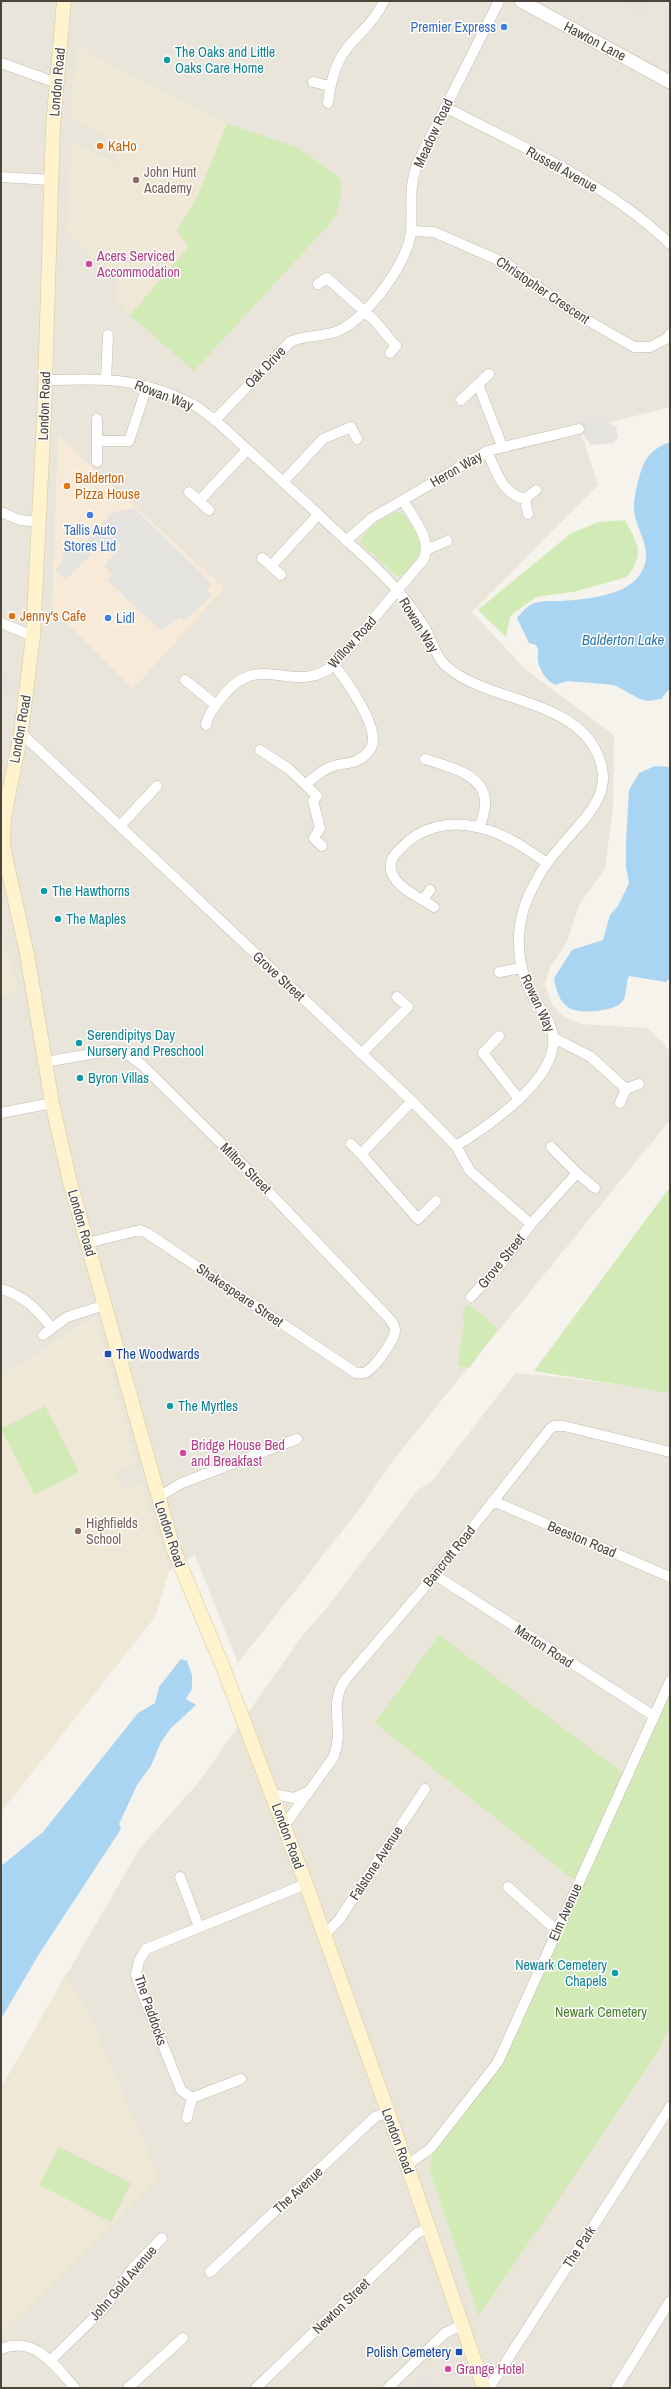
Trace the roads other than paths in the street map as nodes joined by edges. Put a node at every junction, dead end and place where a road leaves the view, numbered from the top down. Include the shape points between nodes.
1 (64, 1) edge
2 (384, 1) edge
3 (499, 1) edge
4 (521, 1) edge
5 (1, 63) edge
6 (313, 82) dead end
7 (670, 82) edge
8 (57, 83) junction
9 (330, 86) junction
10 (328, 103) dead end
11 (445, 107) junction
12 (1, 177) edge
13 (51, 180) junction
14 (411, 231) junction
15 (670, 244) edge
16 (396, 272) joint
17 (318, 284) dead end
18 (364, 310) junction
19 (670, 334) edge
20 (108, 335) dead end
21 (398, 348) dead end
22 (489, 374) dead end
23 (46, 380) junction
24 (106, 380) junction
25 (478, 384) junction
26 (147, 386) junction
27 (461, 400) dead end
28 (97, 419) dead end
29 (215, 420) junction
30 (579, 428) dead end
31 (357, 439) dead end
32 (98, 441) junction
33 (502, 446) junction
34 (247, 450) junction
35 (487, 451) junction
36 (97, 462) dead end
37 (283, 482) junction
38 (536, 490) dead end
39 (189, 492) dead end
40 (525, 499) junction
41 (403, 500) junction
42 (199, 501) junction
43 (209, 510) dead end
44 (1, 512) edge
45 (528, 514) dead end
46 (318, 515) junction
47 (39, 522) junction
48 (346, 541) junction
49 (446, 541) dead end
50 (428, 549) junction
51 (262, 558) dead end
52 (271, 566) junction
53 (281, 575) dead end
54 (398, 590) junction
55 (1, 623) edge
56 (33, 636) junction
57 (334, 665) junction
58 (185, 680) dead end
59 (216, 705) junction
60 (206, 725) dead end
61 (21, 733) junction
62 (260, 750) dead end
63 (431, 758) dead end
64 (306, 784) junction
65 (157, 786) dead end
66 (120, 826) junction
67 (480, 827) junction
68 (322, 846) dead end
69 (547, 863) junction
70 (430, 890) dead end
71 (424, 900) junction
72 (434, 907) dead end
73 (522, 968) junction
74 (499, 972) dead end
75 (397, 997) dead end
76 (499, 1036) dead end
77 (554, 1038) junction
78 (361, 1054) junction
79 (45, 1062) junction
80 (638, 1084) dead end
81 (626, 1089) junction
82 (518, 1098) junction
83 (412, 1101) junction
84 (52, 1103) junction
85 (620, 1104) dead end
86 (1, 1113) edge
87 (351, 1144) dead end
88 (456, 1146) junction
89 (551, 1147) dead end
90 (361, 1154) junction
91 (577, 1173) junction
92 (595, 1188) dead end
93 (436, 1201) dead end
94 (531, 1224) junction
95 (87, 1243) junction
96 (1, 1289) edge
97 (472, 1297) dead end
98 (105, 1305) junction
99 (51, 1327) junction
100 (43, 1335) dead end
101 (382, 1354) joint
102 (297, 1439) dead end
103 (670, 1452) edge
104 (158, 1497) junction
105 (493, 1501) junction
106 (435, 1575) junction
107 (670, 1577) edge
108 (670, 1681) edge
109 (654, 1716) junction
110 (425, 1789) dead end
111 (307, 1792) junction
112 (273, 1794) junction
113 (284, 1826) junction
114 (180, 1877) dead end
115 (306, 1884) junction
116 (508, 1887) dead end
117 (199, 1928) junction
118 (556, 1930) junction
119 (324, 1935) junction
120 (241, 2079) dead end
121 (192, 2098) junction
122 (670, 2107) edge
123 (388, 2112) junction
124 (187, 2118) dead end
125 (407, 2165) junction
126 (429, 2228) junction
127 (162, 2238) dead end
128 (210, 2272) dead end
129 (670, 2301) edge
130 (462, 2325) junction
131 (183, 2338) dead end
132 (1, 2349) edge
133 (50, 2361) junction
134 (75, 2388) edge
135 (128, 2388) edge
136 (256, 2388) edge
137 (388, 2388) edge
138 (484, 2388) edge
139 (489, 2388) edge
140 (616, 2388) edge

1 - 8 main road, London Road
2 - 9 street via 378,16 344,52
3 - 11 street, Meadow Road
4 - 7 street, Hawton Lane
5 - 8 street
6 - 9 street
8 - 13 main road, London Road
9 - 10 street
11 - 14 street, Meadow Road via 423,149 413,177 410,202
11 - 15 street, Russell Avenue via 608,195 656,230
12 - 13 street
13 - 23 main road, London Road
14 - 16 street, Meadow Road
14 - 19 street, Christopher Crescent via 434,232 507,264 568,309 634,347 650,347 666,339
16 - 18 street, Oak Drive
17 - 18 street via 328,274
18 - 21 street
18 - 29 street, Oak Drive via 338,331 290,342
20 - 24 street
22 - 25 street
23 - 24 street, Rowan Way
23 - 47 main road, London Road
24 - 26 street, Rowan Way
25 - 27 street
25 - 33 street
26 - 29 street, Rowan Way via 192,404
26 - 32 street via 129,440
28 - 32 street
29 - 34 street, Rowan Way
30 - 33 street, Heron Way
31 - 37 street via 351,427 322,439
32 - 36 street
33 - 35 street, Heron Way
34 - 37 street, Rowan Way
34 - 42 street
35 - 40 street via 499,479 507,490 516,497
35 - 41 street, Heron Way
37 - 46 street, Rowan Way
38 - 40 street
39 - 42 street
40 - 45 street
41 - 48 street, Heron Way via 372,518
41 - 50 street
42 - 43 street
44 - 47 street via 20,520
46 - 48 street, Rowan Way
46 - 52 street
47 - 56 main road, London Road
48 - 54 street, Rowan Way
49 - 50 street
50 - 54 street, Willow Road via 424,559
51 - 52 street
52 - 53 street
54 - 57 street, Willow Road
54 - 69 street, Rowan Way via 425,628 442,662 467,680 560,717 583,734 595,749 602,766 603,778 598,800
55 - 56 street
56 - 61 main road, London Road
57 - 59 street, Willow Road via 318,674 302,678 269,673 250,675 237,681
57 - 64 street via 364,715 372,734 372,745 359,760 328,768
58 - 59 street
59 - 60 street, Willow Road
61 - 66 street, Grove Street
61 - 79 main road, London Road via 4,817 3,844 32,983
62 - 64 street
63 - 67 street via 465,774 479,785 485,801
64 - 68 street via 317,796 313,801 320,828 314,838
65 - 66 street
66 - 78 street, Grove Street
67 - 69 street via 511,839
67 - 71 street via 450,825 423,830 412,837 392,859 391,868 396,880
69 - 73 street, Rowan Way via 534,884 523,910 519,929
70 - 71 street
71 - 72 street
73 - 74 street, Rowan Way
73 - 77 street, Rowan Way
75 - 78 street via 408,1007
76 - 82 street via 483,1053
77 - 81 street via 591,1058
77 - 82 street, Rowan Way via 552,1053 536,1081
78 - 83 street, Grove Street
79 - 84 main road, London Road
79 - 101 street, Milton Street via 113,1050 126,1053 142,1065 250,1172 389,1318 396,1330
80 - 81 street
81 - 85 street
82 - 88 street, Rowan Way via 487,1127
83 - 88 street, Grove Street
83 - 90 street
84 - 86 street
84 - 95 main road, London Road
87 - 90 street
88 - 94 street, Grove Street via 470,1171
89 - 91 street
90 - 93 street via 418,1219
91 - 92 street
91 - 94 street, Grove Street
94 - 97 street, Grove Street
95 - 98 main road, London Road
95 - 101 street, Shakespeare Street via 140,1230 182,1255 356,1373 362,1374 370,1369
96 - 99 street via 23,1298
98 - 99 street via 74,1314
98 - 104 main road, London Road
99 - 100 street
102 - 104 street via 182,1483
103 - 105 street, Bancroft Road via 564,1426 554,1426
104 - 112 main road, London Road via 173,1548 201,1619 222,1662
105 - 106 street, Bancroft Road
105 - 107 street, Beeston Road
106 - 109 street, Marton Road
106 - 111 street, Bancroft Road via 340,1688 336,1704 338,1748
108 - 109 street, Elm Avenue
109 - 118 street, Elm Avenue
110 - 119 street, Falstone Avenue via 338,1920
111 - 112 street via 294,1798
111 - 113 street, Bancroft Road
112 - 113 main road, London Road
113 - 115 main road, London Road
114 - 117 street
115 - 117 street, The Paddocks
115 - 119 main road, London Road
116 - 118 street
117 - 121 street, The Paddocks via 146,1949 139,1961 136,1974 181,2090
118 - 125 street, Elm Avenue via 498,2062 430,2149
119 - 123 main road, London Road
120 - 121 street
121 - 124 street
122 - 139 street, The Park
123 - 125 main road, London Road
123 - 128 street, The Avenue via 376,2117
125 - 126 main road, London Road
126 - 130 main road, London Road
126 - 136 street, Newton Street via 417,2233
127 - 133 street, John Gold Avenue via 132,2269 106,2306
129 - 140 street
130 - 137 street via 445,2333
130 - 138 main road, London Road
131 - 135 street
132 - 133 street via 26,2345 41,2352
133 - 134 street

